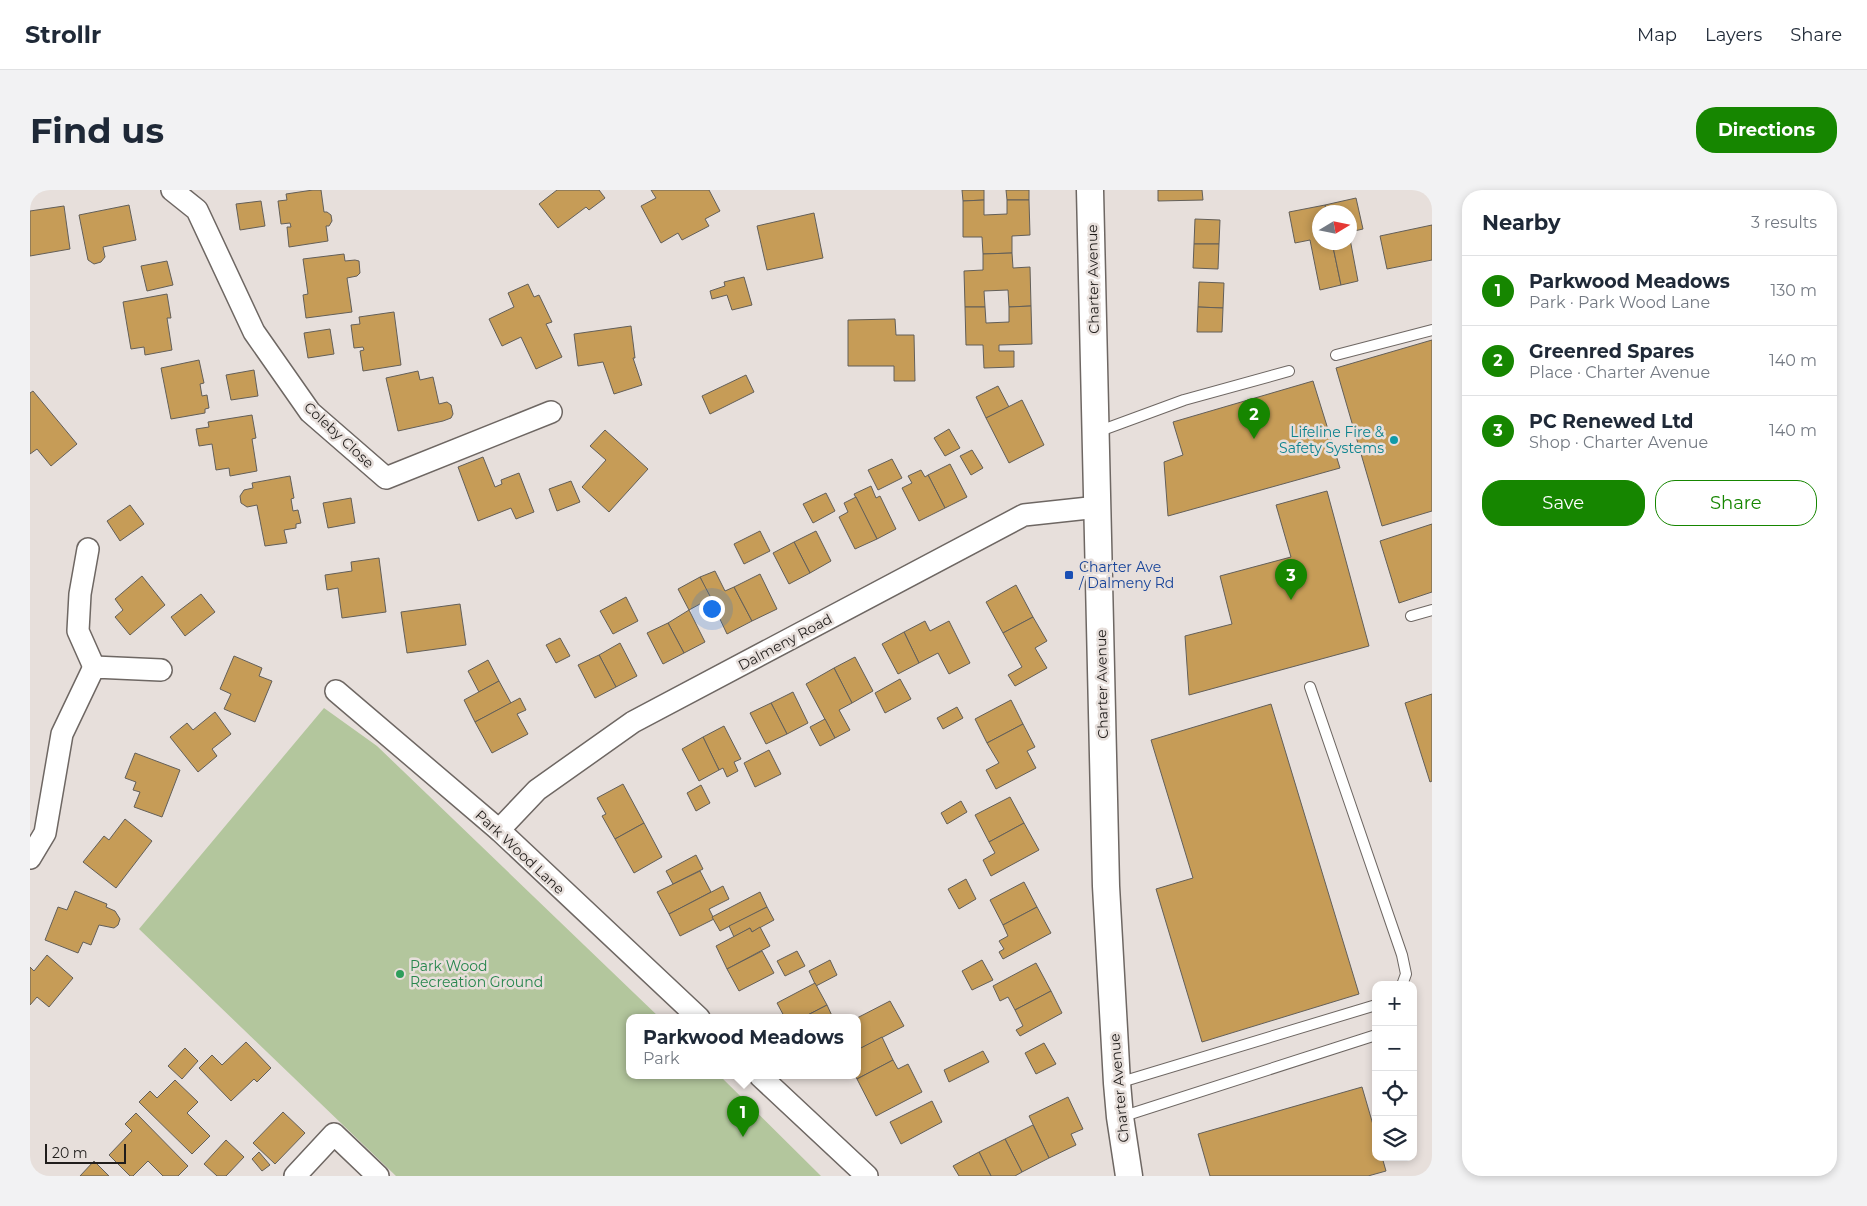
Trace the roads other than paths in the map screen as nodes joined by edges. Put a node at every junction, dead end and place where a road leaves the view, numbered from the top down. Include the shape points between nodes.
1 (172, 190) edge
2 (1090, 190) edge
3 (1432, 330) edge
4 (1336, 355) dead end
5 (1289, 371) dead end
6 (550, 412) dead end
7 (1096, 433) junction
8 (1098, 506) junction
9 (88, 549) dead end
10 (1432, 610) edge
11 (1411, 616) dead end
12 (94, 667) junction
13 (161, 670) dead end
14 (1310, 687) dead end
15 (336, 691) dead end
16 (499, 830) junction
17 (30, 858) edge
18 (1403, 981) edge
19 (1372, 1006) edge
20 (695, 1014) edge
21 (1372, 1036) edge
22 (763, 1079) edge
23 (1117, 1083) junction
24 (1120, 1117) junction
25 (295, 1176) edge
26 (378, 1176) edge
27 (867, 1176) edge
28 (1129, 1176) edge

1 - 6 street, Coleby Close via 197,210 254,332 310,412 386,478
2 - 7 street, Charter Avenue
3 - 4 lane
5 - 7 lane via 1184,400
7 - 8 street, Charter Avenue
8 - 16 street, Dalmeny Road via 1024,515 633,722 537,790
8 - 23 street, Charter Avenue via 1106,886
9 - 12 street via 78,631
10 - 11 lane
12 - 13 street
12 - 17 street via 62,734 45,833
14 - 18 lane via 1402,955 1406,974
15 - 16 street, Park Wood Lane
16 - 20 street, Park Wood Lane
19 - 23 lane
21 - 24 lane
22 - 27 street
23 - 24 street, Charter Avenue
24 - 28 street, Charter Avenue
25 - 26 street via 334,1134

